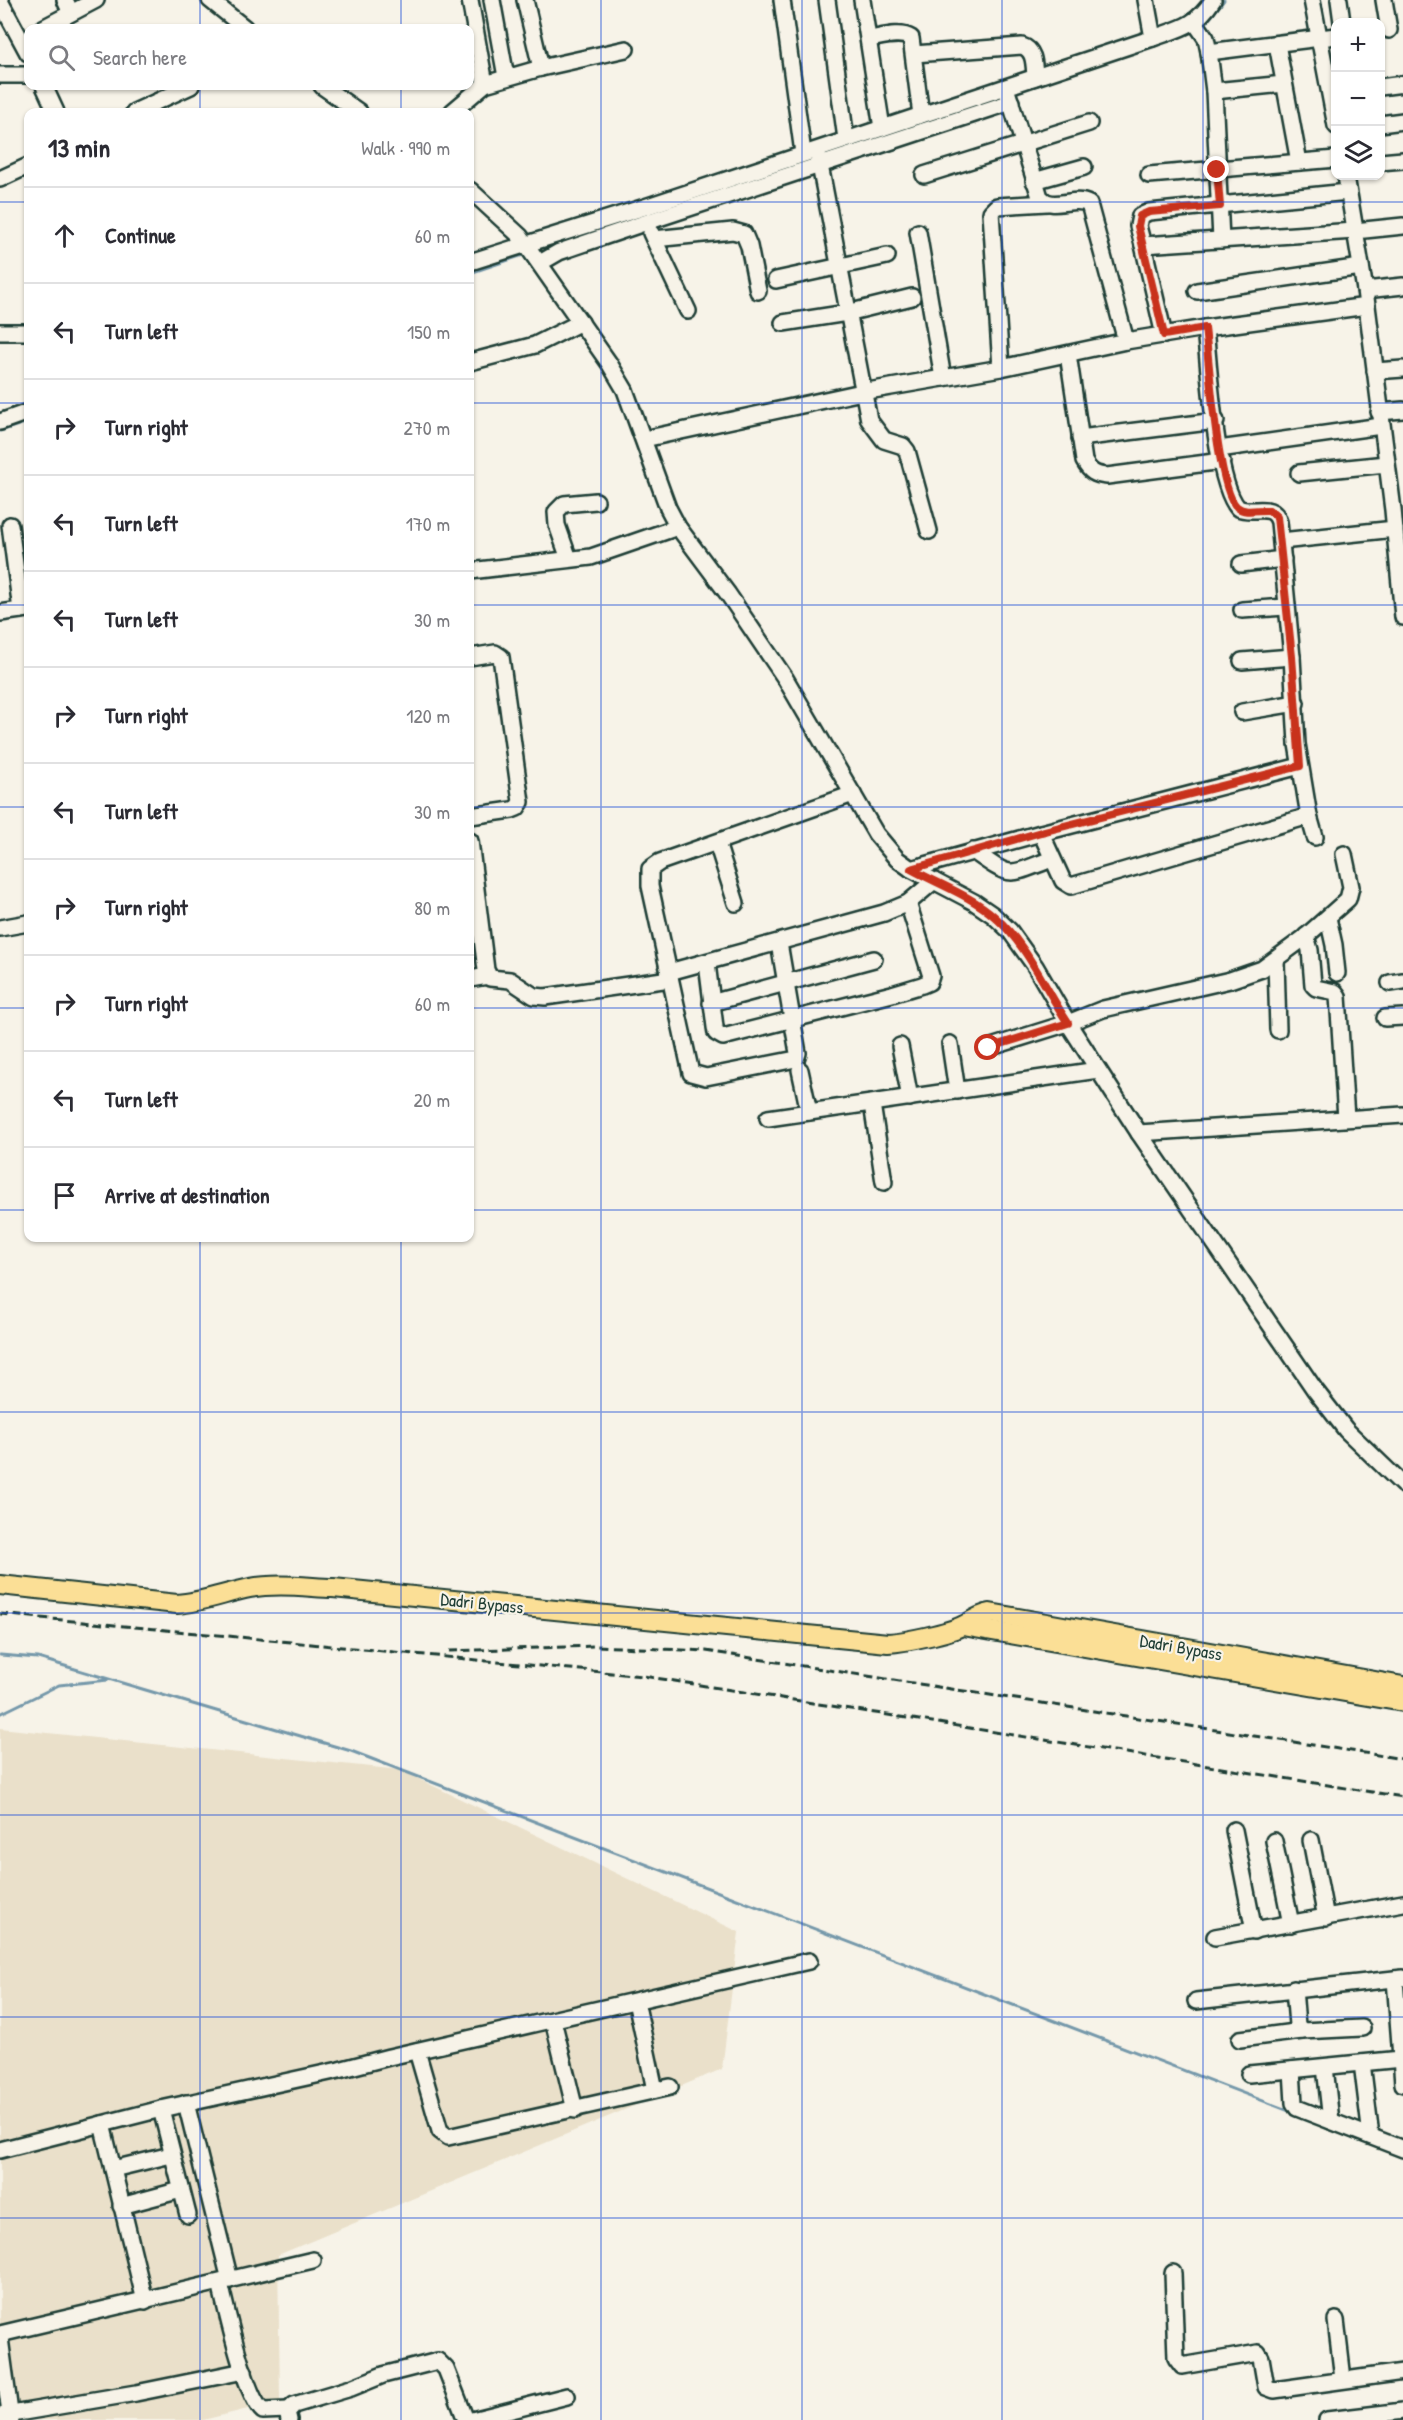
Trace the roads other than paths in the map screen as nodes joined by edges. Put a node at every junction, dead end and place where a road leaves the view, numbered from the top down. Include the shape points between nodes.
1 (96, 0) edge
2 (210, 0) edge
3 (470, 0) edge
4 (492, 0) edge
5 (525, 0) edge
6 (782, 0) edge
7 (827, 0) edge
8 (862, 0) edge
9 (1146, 0) edge
10 (1213, 0) edge
11 (1312, 0) edge
12 (1340, 0) edge
13 (1384, 0) edge
14 (0, 1) edge
15 (68, 7) edge
16 (1342, 18) edge
17 (6, 23) edge
18 (48, 24) edge
19 (240, 24) edge
20 (1198, 26) junction
21 (1391, 29) edge
22 (1331, 36) edge
23 (1153, 38) junction
24 (1319, 38) junction
25 (870, 39) junction
26 (24, 41) edge
27 (1277, 44) junction
28 (626, 49) dead end
29 (1209, 52) junction
30 (914, 54) junction
31 (541, 68) junction
32 (0, 75) edge
33 (24, 75) edge
34 (506, 77) junction
35 (1035, 77) junction
36 (486, 84) junction
37 (1284, 84) junction
38 (1403, 84) edge
39 (1385, 86) edge
40 (1331, 89) edge
41 (46, 90) edge
42 (183, 90) edge
43 (328, 90) edge
44 (1214, 92) junction
45 (1008, 94) junction
46 (54, 108) edge
47 (148, 108) edge
48 (353, 108) edge
49 (457, 108) edge
50 (921, 115) junction
51 (1403, 121) edge
52 (1089, 123) dead end
53 (1385, 123) edge
54 (882, 128) junction
55 (846, 139) junction
56 (1022, 142) junction
57 (815, 156) junction
58 (1331, 159) edge
59 (1403, 160) edge
60 (1299, 162) junction
61 (1385, 162) edge
62 (1084, 166) dead end
63 (24, 168) edge
64 (1217, 170) junction
65 (924, 175) dead end
66 (1149, 175) dead end
67 (0, 179) edge
68 (1346, 180) edge
69 (1035, 181) junction
70 (1348, 192) junction
71 (474, 193) edge
72 (1047, 203) junction
73 (1220, 206) junction
74 (646, 222) junction
75 (1403, 226) edge
76 (1355, 231) junction
77 (918, 232) dead end
78 (654, 239) junction
79 (1221, 240) junction
80 (1143, 245) junction
81 (533, 254) junction
82 (888, 256) dead end
83 (474, 261) edge
84 (840, 265) junction
85 (1361, 267) junction
86 (776, 280) dead end
87 (1403, 286) edge
88 (1365, 290) junction
89 (758, 291) dead end
90 (1197, 291) dead end
91 (912, 297) dead end
92 (1367, 306) junction
93 (688, 311) dead end
94 (847, 313) junction
95 (581, 322) junction
96 (783, 323) dead end
97 (1205, 328) junction
98 (0, 332) edge
99 (24, 332) edge
100 (1164, 335) junction
101 (1126, 341) junction
102 (1068, 354) junction
103 (474, 361) edge
104 (1001, 368) junction
105 (1403, 369) edge
106 (1375, 371) junction
107 (943, 378) junction
108 (862, 392) junction
109 (1403, 410) edge
110 (24, 413) edge
111 (1380, 419) junction
112 (1216, 421) junction
113 (0, 422) edge
114 (1080, 438) junction
115 (644, 439) junction
116 (1221, 455) junction
117 (1386, 464) junction
118 (1299, 473) dead end
119 (596, 501) dead end
120 (10, 525) dead end
121 (678, 527) junction
122 (1395, 529) junction
123 (930, 531) dead end
124 (1281, 541) junction
125 (569, 559) junction
126 (1283, 559) junction
127 (1241, 564) dead end
128 (474, 571) edge
129 (24, 604) edge
130 (1286, 607) junction
131 (24, 610) edge
132 (1242, 610) dead end
133 (0, 613) edge
134 (1403, 617) edge
135 (474, 656) edge
136 (1292, 657) junction
137 (1242, 661) dead end
138 (1296, 703) junction
139 (1242, 712) dead end
140 (1300, 766) junction
141 (853, 794) junction
142 (474, 815) edge
143 (1309, 816) junction
144 (1041, 832) junction
145 (1315, 837) dead end
146 (717, 843) junction
147 (973, 851) junction
148 (1344, 854) dead end
149 (1052, 859) junction
150 (911, 869) junction
151 (934, 881) junction
152 (474, 899) edge
153 (736, 903) dead end
154 (908, 903) junction
155 (1328, 918) junction
156 (24, 924) edge
157 (0, 928) edge
158 (476, 928) edge
159 (1306, 936) junction
160 (779, 943) junction
161 (874, 959) dead end
162 (1276, 961) junction
163 (707, 963) junction
164 (1337, 973) dead end
165 (670, 975) junction
166 (488, 976) junction
167 (474, 978) edge
168 (786, 982) junction
169 (711, 1002) junction
170 (1403, 1017) edge
171 (1385, 1018) dead end
172 (793, 1021) junction
173 (1068, 1023) junction
174 (1278, 1030) dead end
175 (950, 1044) dead end
176 (900, 1046) dead end
177 (988, 1048) dead end
178 (801, 1070) dead end
179 (1098, 1070) junction
180 (957, 1091) junction
181 (910, 1098) junction
182 (872, 1104) junction
183 (809, 1112) junction
184 (1403, 1115) edge
185 (768, 1118) dead end
186 (1346, 1118) junction
187 (1139, 1133) junction
188 (884, 1182) dead end
189 (1403, 1485) edge
190 (0, 1586) edge
191 (963, 1626) junction
192 (1403, 1686) edge
193 (1403, 1702) edge
194 (1234, 1830) dead end
195 (1311, 1840) dead end
196 (1274, 1841) dead end
197 (1403, 1902) edge
198 (1326, 1918) junction
199 (1291, 1924) junction
200 (1254, 1931) junction
201 (1215, 1937) dead end
202 (809, 1961) dead end
203 (1399, 1978) edge
204 (1294, 1989) junction
205 (636, 2001) junction
206 (1196, 2001) dead end
207 (553, 2020) junction
208 (1362, 2028) dead end
209 (1302, 2031) junction
210 (1240, 2039) dead end
211 (417, 2050) junction
212 (1401, 2060) junction
213 (1362, 2063) junction
214 (1325, 2067) junction
215 (1292, 2070) junction
216 (1249, 2074) dead end
217 (1403, 2084) edge
218 (670, 2086) dead end
219 (655, 2090) junction
220 (186, 2103) junction
221 (161, 2109) junction
222 (575, 2110) junction
223 (1331, 2121) junction
224 (102, 2124) junction
225 (1371, 2136) junction
226 (1403, 2149) edge
227 (0, 2150) edge
228 (171, 2155) junction
229 (113, 2169) junction
230 (182, 2190) junction
231 (121, 2206) junction
232 (188, 2215) dead end
233 (313, 2260) dead end
234 (1173, 2273) dead end
235 (225, 2281) junction
236 (145, 2301) junction
237 (1336, 2320) dead end
238 (0, 2336) edge
239 (244, 2370) junction
240 (1403, 2372) edge
241 (1343, 2379) junction
242 (567, 2396) dead end
243 (1403, 2411) edge
244 (289, 2415) edge
245 (7, 2417) edge
246 (466, 2420) edge
247 (472, 2420) edge
248 (1327, 2420) edge

1 - 15 street
2 - 19 street
3 - 36 street
4 - 34 street
5 - 31 street
6 - 57 street
7 - 55 street
8 - 25 street
9 - 23 street
10 - 20 street
11 - 24 street
12 - 16 street
13 - 21 street
14 - 17 street
15 - 18 street
17 - 26 street
20 - 23 street
20 - 29 street
22 - 24 street
23 - 35 street
24 - 27 street
24 - 40 street
25 - 30 street via 907,35
25 - 54 street
27 - 29 street
27 - 37 street
28 - 31 street
29 - 44 street
30 - 35 street via 1022,46 1032,54
30 - 50 street
31 - 34 street
32 - 33 street
34 - 36 street
35 - 45 street
36 - 49 street
37 - 44 street
37 - 60 street
38 - 39 street
41 - 46 street
42 - 47 street
43 - 48 street
44 - 64 street
45 - 50 street
45 - 56 street
45 - 57 street
50 - 54 street
51 - 53 street
52 - 56 street
54 - 55 street
55 - 57 street
56 - 65 street
56 - 69 street
57 - 74 street
57 - 81 street via 648,206
57 - 84 street
58 - 60 street
59 - 61 street
60 - 64 street
62 - 69 street
63 - 67 street
64 - 66 street
64 - 73 street
68 - 70 street
69 - 72 street via 1040,197
70 - 73 street
70 - 76 street
71 - 81 street via 500,215
72 - 101 street via 1089,204
72 - 104 street via 997,206 991,212
73 - 79 street
73 - 80 street via 1144,213 1138,220
74 - 78 street
74 - 81 street via 559,252
75 - 76 street
76 - 79 street
76 - 85 street
77 - 107 street
78 - 89 street via 732,231 744,234
78 - 93 street
79 - 80 street
80 - 100 street
81 - 83 street
81 - 95 street
82 - 84 street
84 - 86 street
84 - 94 street
85 - 88 street
85 - 90 street
87 - 88 street
88 - 92 street
91 - 94 street
92 - 97 street
92 - 106 street
94 - 96 street
94 - 108 street
95 - 103 street via 542,342
95 - 115 street via 624,390
97 - 100 street
97 - 112 street
98 - 99 street
100 - 101 street
101 - 102 street
102 - 104 street
102 - 114 street
104 - 107 street
105 - 106 street
106 - 111 street
107 - 108 street
108 - 115 street
108 - 123 street via 873,428 887,443 903,446 907,451
109 - 111 street
110 - 113 street
111 - 116 street
111 - 117 street
112 - 114 street
112 - 116 street
114 - 116 street via 1084,461 1098,476 1146,472
115 - 121 street
116 - 124 street via 1234,503 1244,510 1274,512
117 - 118 street
117 - 122 street
119 - 125 street via 564,504 556,512
120 - 129 street
121 - 125 street via 591,557
121 - 141 street via 785,678
122 - 124 street
122 - 134 street
124 - 126 street
125 - 128 street
126 - 127 street
126 - 130 street
130 - 132 street
130 - 136 street
131 - 133 street
135 - 142 street via 495,653 501,657 521,802 512,810
136 - 137 street
136 - 138 street
138 - 139 street
138 - 140 street
140 - 143 street
140 - 144 street
141 - 146 street
141 - 150 street via 886,847
143 - 145 street
143 - 149 street via 1071,886 1063,881
144 - 147 street
144 - 149 street
146 - 153 street
146 - 165 street via 660,862 648,872
147 - 149 street via 1011,874
147 - 150 street
148 - 155 street via 1350,896
150 - 151 street
151 - 154 street
151 - 173 street via 993,915 1010,931
152 - 158 street
154 - 160 street
154 - 172 street via 932,976 928,982
155 - 159 street
155 - 164 street
156 - 157 street
158 - 166 street
159 - 162 street
159 - 186 street via 1313,985 1338,996
160 - 163 street
160 - 168 street
161 - 168 street
162 - 173 street via 1244,977 1103,1009
162 - 174 street
163 - 165 street
163 - 169 street
165 - 166 street via 545,998 534,996 510,980
165 - 172 street via 689,1069 695,1076 796,1059
166 - 167 street
168 - 169 street
168 - 172 street
169 - 172 street via 716,1033 723,1037
170 - 171 street
173 - 177 street
173 - 179 street
175 - 180 street
176 - 181 street
178 - 183 street
179 - 180 street
179 - 187 street
180 - 181 street
181 - 182 street
182 - 183 street
182 - 188 street
183 - 185 street
184 - 186 street
186 - 187 street
187 - 189 street via 1329,1409
190 - 191 main road, Dadri Bypass via 177,1604 271,1585 333,1588 874,1643 901,1642
191 - 192 main road, Dadri Bypass via 978,1615 990,1613
191 - 193 main road, Dadri Bypass
194 - 200 street
195 - 198 street
196 - 199 street
197 - 198 street
198 - 199 street
199 - 200 street
200 - 201 street
202 - 205 street
203 - 204 street
203 - 212 street
204 - 206 street
204 - 209 street via 1297,2025
205 - 207 street
205 - 219 street
207 - 211 street
207 - 222 street
208 - 209 street
209 - 210 street
211 - 220 street
211 - 222 street via 440,2131 448,2137
212 - 213 street
212 - 217 street
213 - 214 street
213 - 225 street
214 - 215 street
214 - 223 street
215 - 216 street
215 - 223 street via 1295,2106
218 - 219 street
219 - 222 street
220 - 221 street
220 - 235 street
221 - 224 street
221 - 228 street
223 - 225 street
224 - 227 street
224 - 229 street
225 - 226 street
228 - 229 street
228 - 230 street
229 - 231 street
230 - 231 street
230 - 232 street
231 - 236 street
233 - 235 street
234 - 241 street via 1176,2358 1182,2366 1255,2352 1261,2358 1270,2390
235 - 236 street
235 - 239 street
236 - 238 street
237 - 241 street
238 - 245 street
239 - 244 street via 259,2408
239 - 245 street
240 - 241 street
242 - 247 street
243 - 248 street
244 - 246 street via 294,2405 438,2361 446,2369

